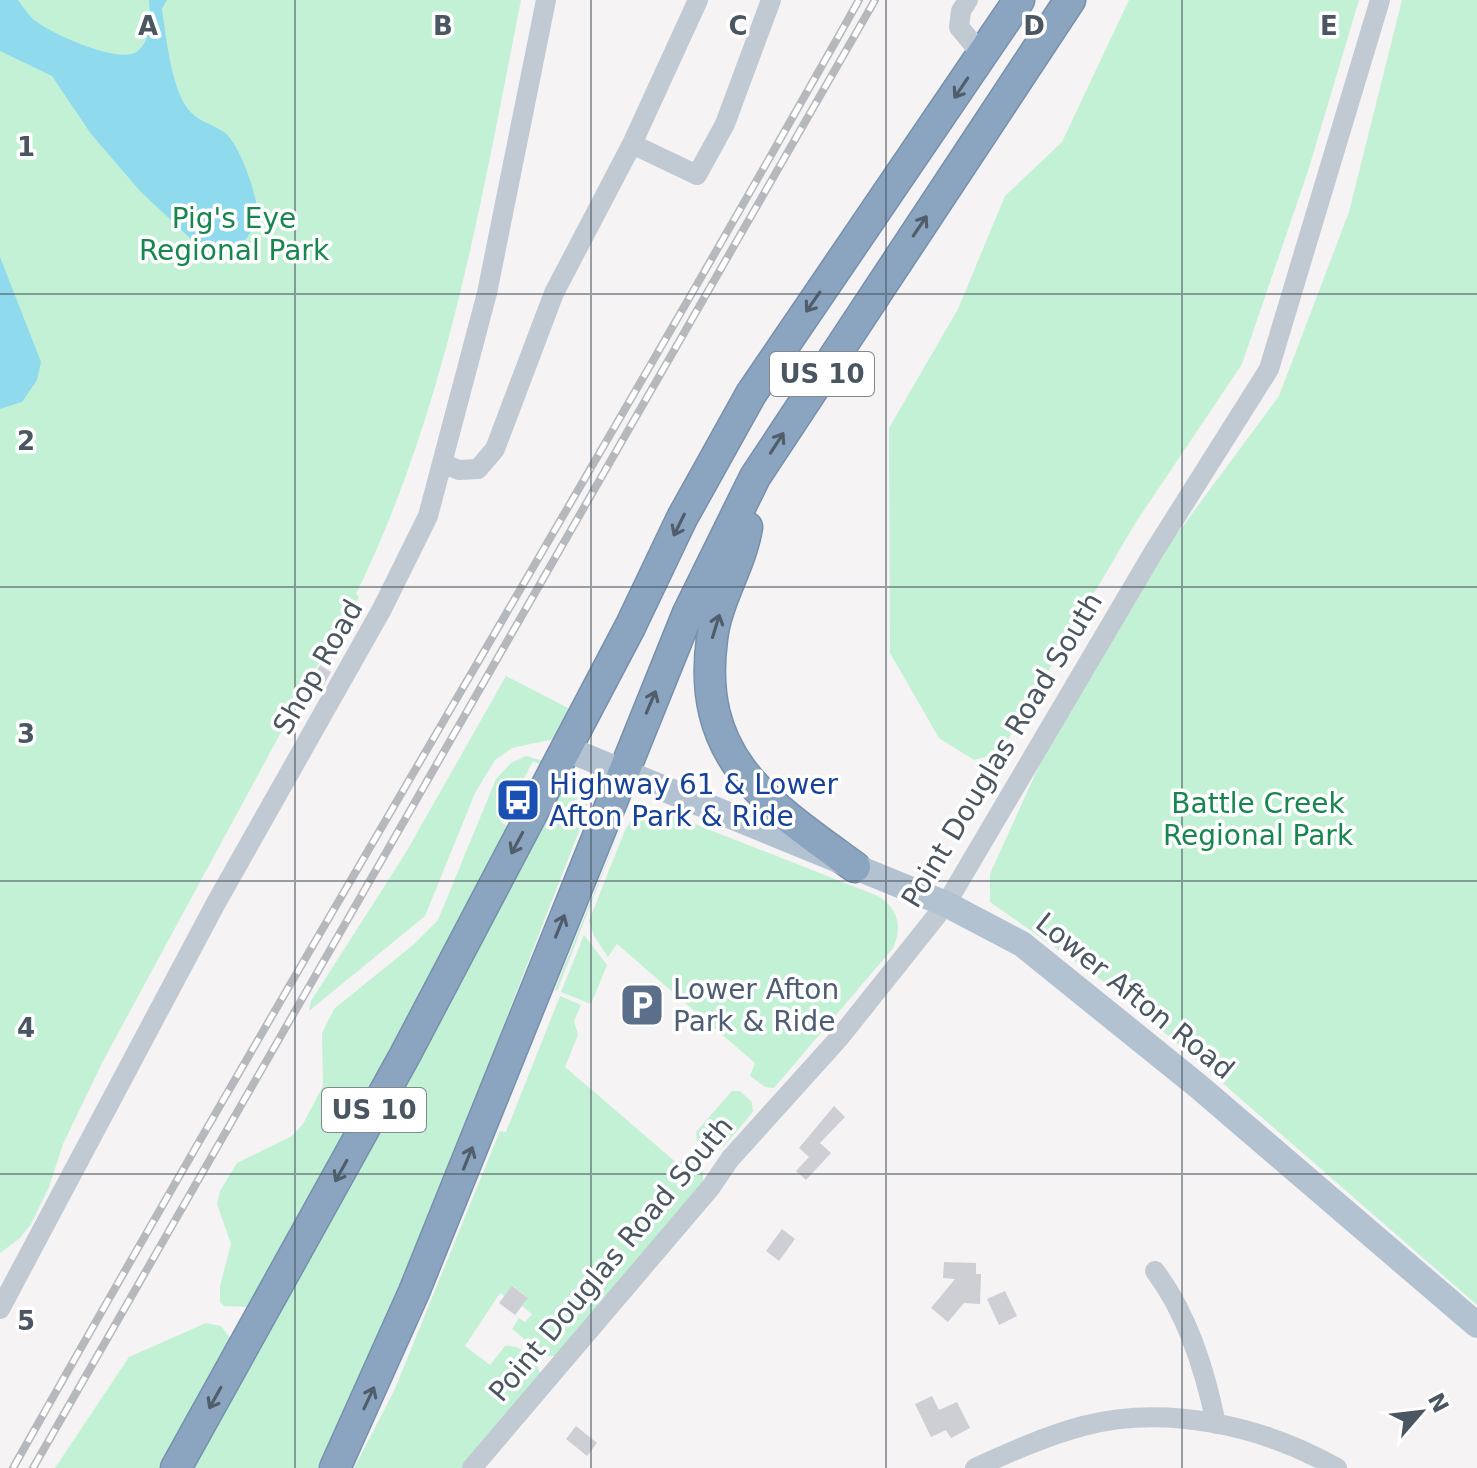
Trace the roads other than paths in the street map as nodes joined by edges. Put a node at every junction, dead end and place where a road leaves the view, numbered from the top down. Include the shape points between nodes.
1 (546, 0) edge
2 (698, 0) edge
3 (771, 0) edge
4 (968, 0) edge
5 (1019, 0) edge
6 (1070, 0) edge
7 (1380, 0) edge
8 (983, 56) junction
9 (632, 144) junction
10 (444, 464) junction
11 (755, 477) junction
12 (567, 749) junction
13 (621, 774) junction
14 (855, 867) junction
15 (946, 904) junction
16 (1155, 1271) dead end
17 (0, 1309) edge
18 (1477, 1325) edge
19 (1216, 1424) junction
20 (176, 1468) edge
21 (335, 1468) edge
22 (472, 1468) edge
23 (975, 1468) edge
24 (1337, 1468) edge

1 - 10 street, Shop Road via 491,278
2 - 9 street
3 - 9 street via 725,124 697,175
4 - 8 street via 959,27
5 - 8 highway, US 10
11 -> 6 highway, US 10
7 - 15 street, Point Douglas Road South via 1269,369 1153,553
8 -> 12 highway, US 10 via 751,394 682,518
9 - 10 street via 554,293 495,449 478,469
10 - 17 street, Shop Road via 428,516 382,609 209,916
13 -> 11 highway, US 10 via 688,613
14 -> 11 highway via 787,818 732,762 710,705 712,637 746,534
12 - 13 main road, Lower Afton Road
12 -> 20 highway, US 10
13 - 14 main road, Lower Afton Road
21 -> 13 highway, US 10 via 414,1292
14 - 15 main road, Lower Afton Road
15 - 18 main road, Lower Afton Road via 1041,956
15 - 22 street, Point Douglas Road South via 840,1037 730,1159
16 - 19 street via 1175,1298 1208,1384
19 - 23 street via 1160,1419 1085,1425
19 - 24 street via 1271,1436

